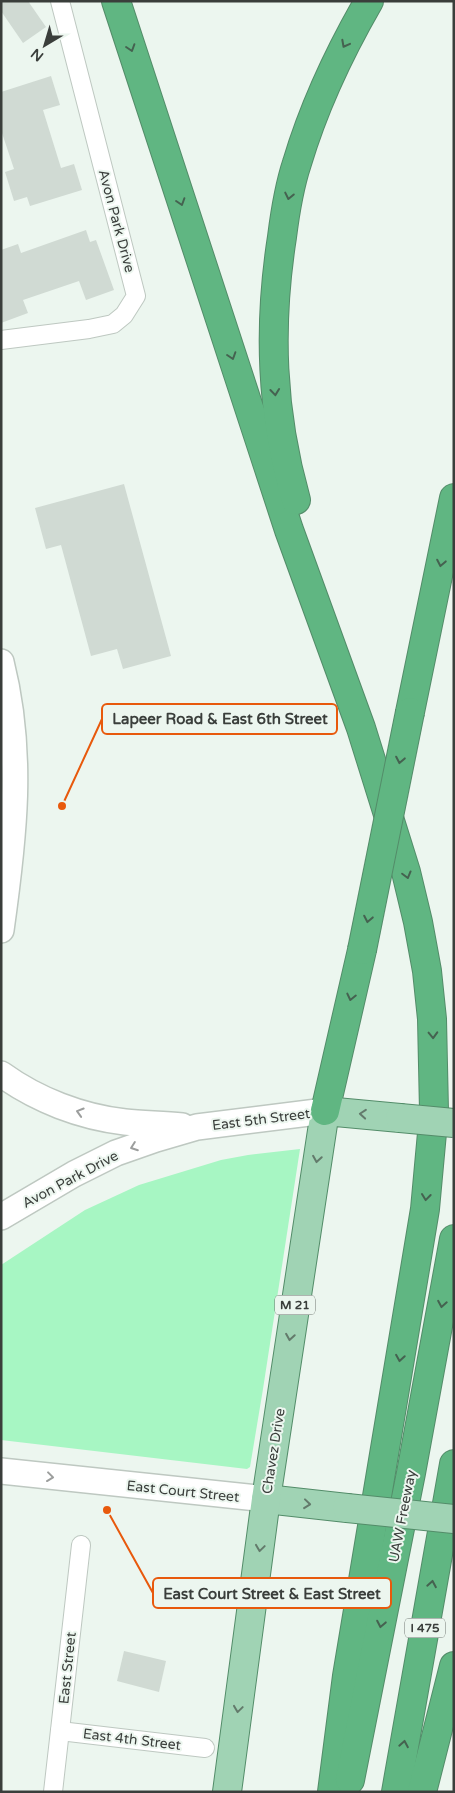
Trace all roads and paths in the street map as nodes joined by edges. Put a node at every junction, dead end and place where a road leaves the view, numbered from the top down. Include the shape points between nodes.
1 (60, 1) edge
2 (116, 1) edge
3 (369, 1) edge
4 (1, 340) edge
5 (454, 498) edge
6 (1, 662) edge
7 (360, 728) junction
8 (8, 729) edge
9 (1, 930) edge
10 (1, 1074) edge
11 (325, 1111) junction
12 (454, 1123) edge
13 (197, 1127) junction
14 (1, 1217) edge
15 (454, 1239) edge
16 (454, 1464) edge
17 (1, 1471) edge
18 (266, 1500) junction
19 (454, 1519) edge
20 (81, 1545) dead end
21 (454, 1666) edge
22 (60, 1731) junction
23 (205, 1748) dead end
24 (53, 1792) edge
25 (227, 1792) edge
26 (332, 1792) edge
27 (348, 1792) edge
28 (396, 1792) edge
29 (422, 1792) edge

1 - 4 street, Avon Park Drive via 136,296 124,315 113,324
2 -> 7 highway via 289,530
3 -> 7 highway via 333,67 296,165 285,215 274,321 278,421 293,489
5 -> 11 highway, bridge via 362,950
6 - 8 main road via 8,686
7 -> 26 highway via 406,872 418,922 432,1019 434,1112 425,1209 347,1676
8 - 9 main road via 16,779 13,841
13 -> 10 main road via 97,1117 38,1097
12 -> 11 main road, bridge
11 - 13 main road, East 5th Street
11 -> 18 main road, Chavez Drive / M 21
13 -> 14 main road, Avon Park Drive via 116,1153
15 -> 27 highway, UAW Freeway
28 -> 16 highway, I 475
17 -> 18 main road, East Court Street
18 -> 19 main road, East Court Street, bridge
18 -> 25 main road, Chavez Drive
20 - 22 street, East Street
21 - 29 highway
22 - 23 street, East 4th Street
22 - 24 street, East Street

